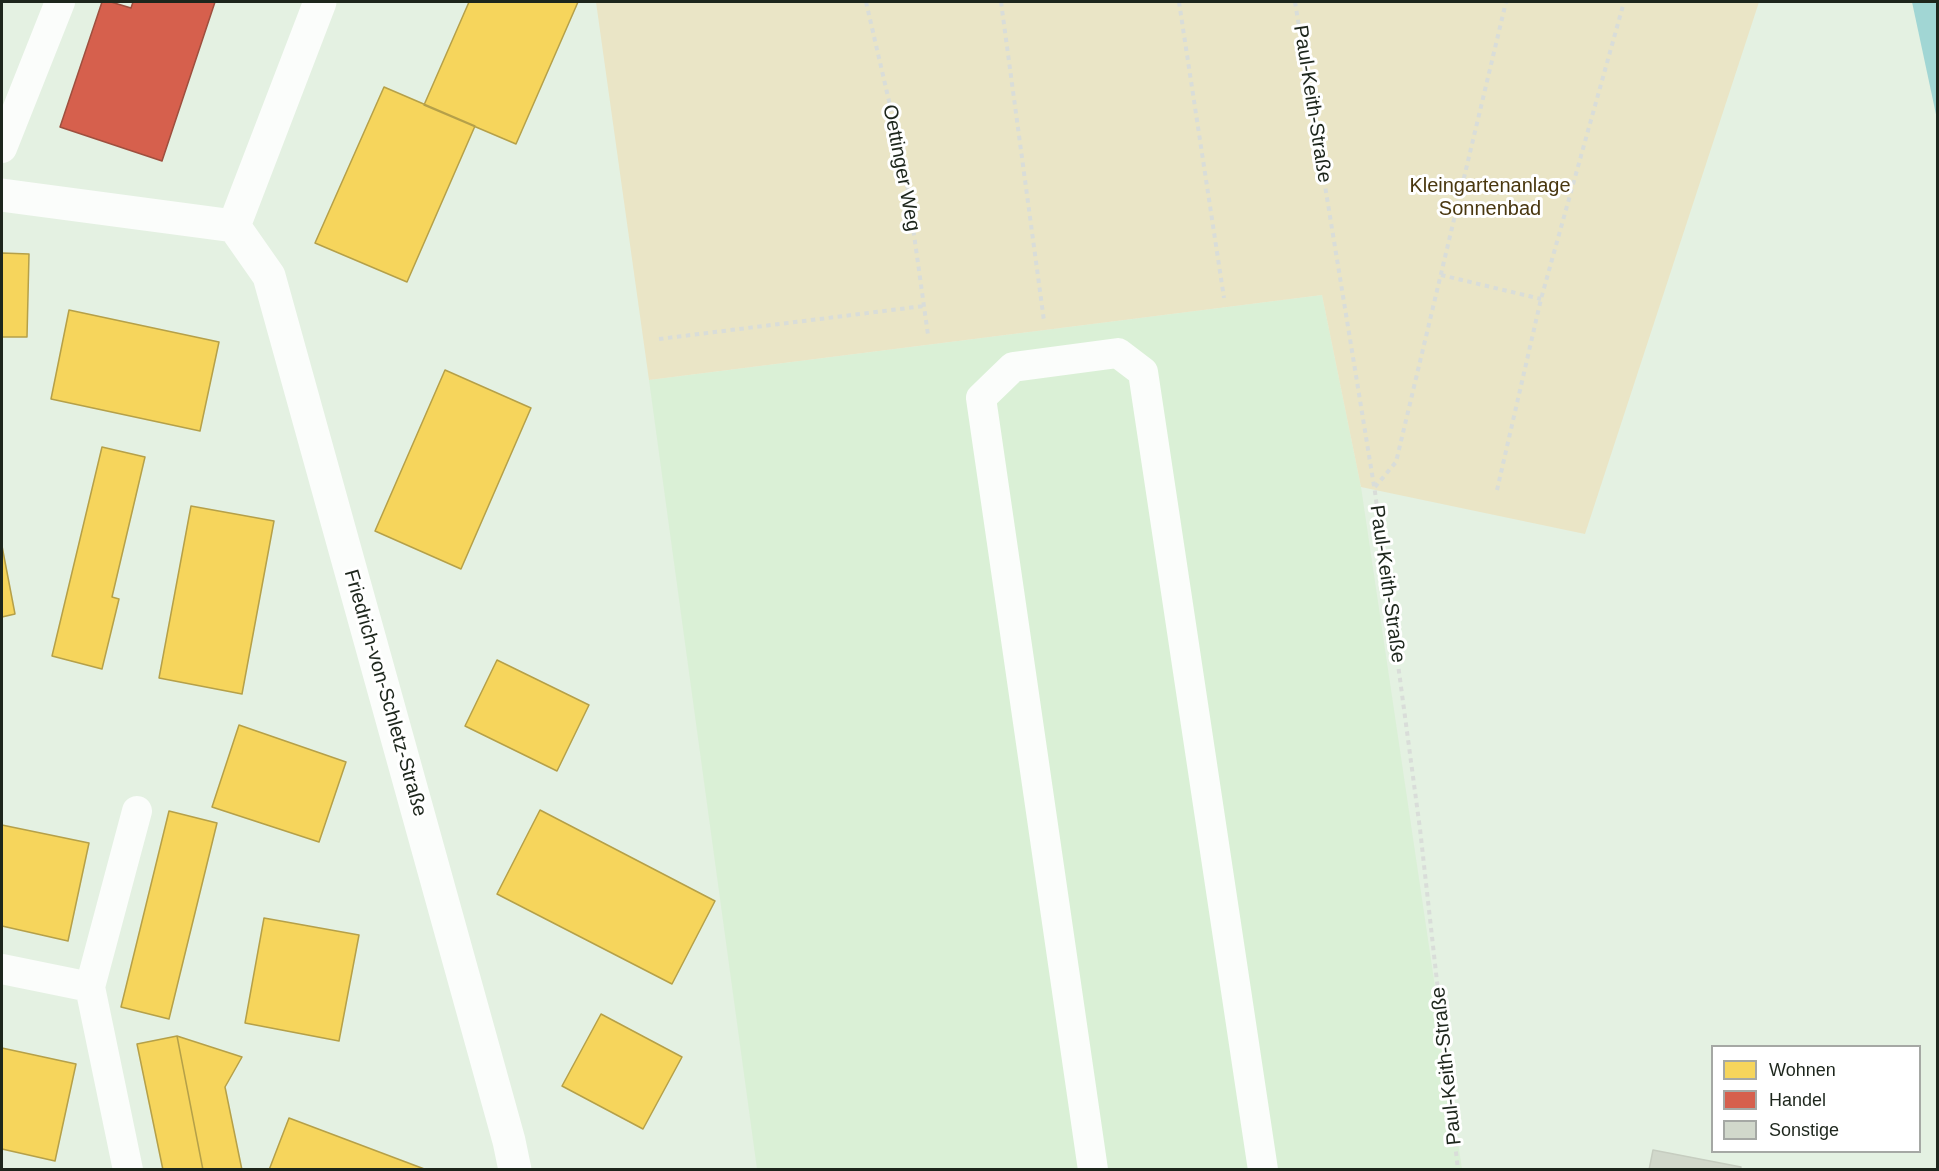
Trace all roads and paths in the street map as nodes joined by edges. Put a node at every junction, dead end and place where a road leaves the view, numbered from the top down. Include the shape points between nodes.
1 (60, 2) edge
2 (320, 2) edge
3 (866, 2) edge
4 (1001, 2) edge
5 (1179, 2) edge
6 (1295, 2) edge
7 (1506, 2) edge
8 (1624, 2) edge
9 (2, 148) edge
10 (2, 195) edge
11 (234, 226) junction
12 (1441, 275) junction
13 (1224, 298) dead end
14 (1541, 299) junction
15 (924, 306) junction
16 (1044, 321) dead end
17 (928, 335) dead end
18 (659, 339) dead end
19 (1374, 488) junction
20 (1497, 490) dead end
21 (138, 811) dead end
22 (2, 969) edge
23 (90, 987) junction
24 (128, 1170) edge
25 (515, 1170) edge
26 (1093, 1170) edge
27 (1263, 1170) edge
28 (1458, 1170) edge

1 - 9 lane
2 - 11 street
3 - 15 path, Oettinger Weg via 905,170
4 - 16 path
5 - 13 path
6 - 19 path, Paul-Keith-Straße
7 - 12 path
8 - 14 path
10 - 11 street
11 - 25 street, Friedrich-von-Schletz-Straße via 269,276
12 - 14 path
12 - 19 path via 1396,462
14 - 20 path
15 - 17 path, Oettinger Weg
15 - 18 path
19 - 28 path, Paul-Keith-Straße via 1420,829
21 - 23 lane
22 - 23 lane
23 - 24 lane
26 - 27 lane via 981,398 1013,367 1118,353 1143,372

